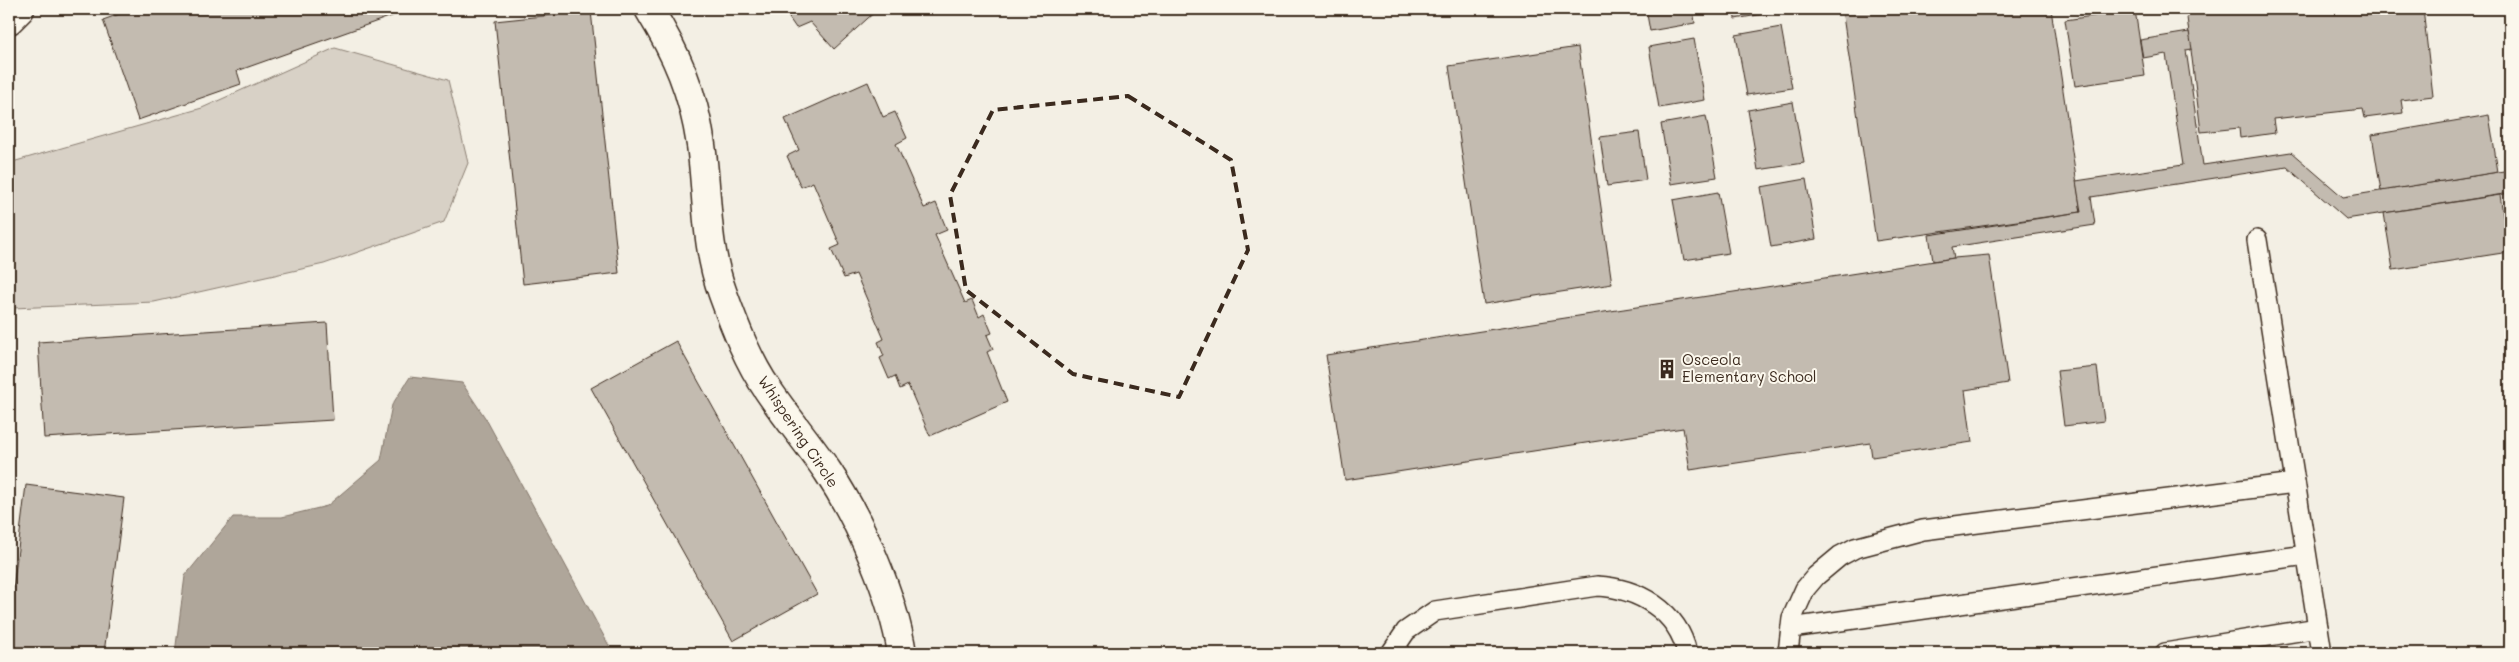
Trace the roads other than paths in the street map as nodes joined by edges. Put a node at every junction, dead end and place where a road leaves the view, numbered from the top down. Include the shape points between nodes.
1 (20, 9) edge
2 (649, 9) edge
3 (9, 20) edge
4 (2257, 240) dead end
5 (2295, 483) junction
6 (2306, 555) junction
7 (1791, 628) junction
8 (2318, 628) junction
9 (902, 653) edge
10 (1391, 653) edge
11 (1687, 653) edge
12 (1788, 653) edge
13 (2165, 653) edge
14 (2322, 653) edge

1 - 3 street
2 - 9 street, Whispering Circle via 673,48 690,94 701,146 708,236 728,308 741,341 767,389 829,474 855,518 884,585
4 - 5 lane
5 - 6 lane
5 - 7 lane via 1924,530 1855,548 1840,556 1805,589
6 - 7 lane
6 - 8 lane
7 - 12 lane
8 - 13 lane
8 - 14 lane
10 - 11 lane via 1406,631 1435,611 1597,586 1613,587 1644,597 1669,617

